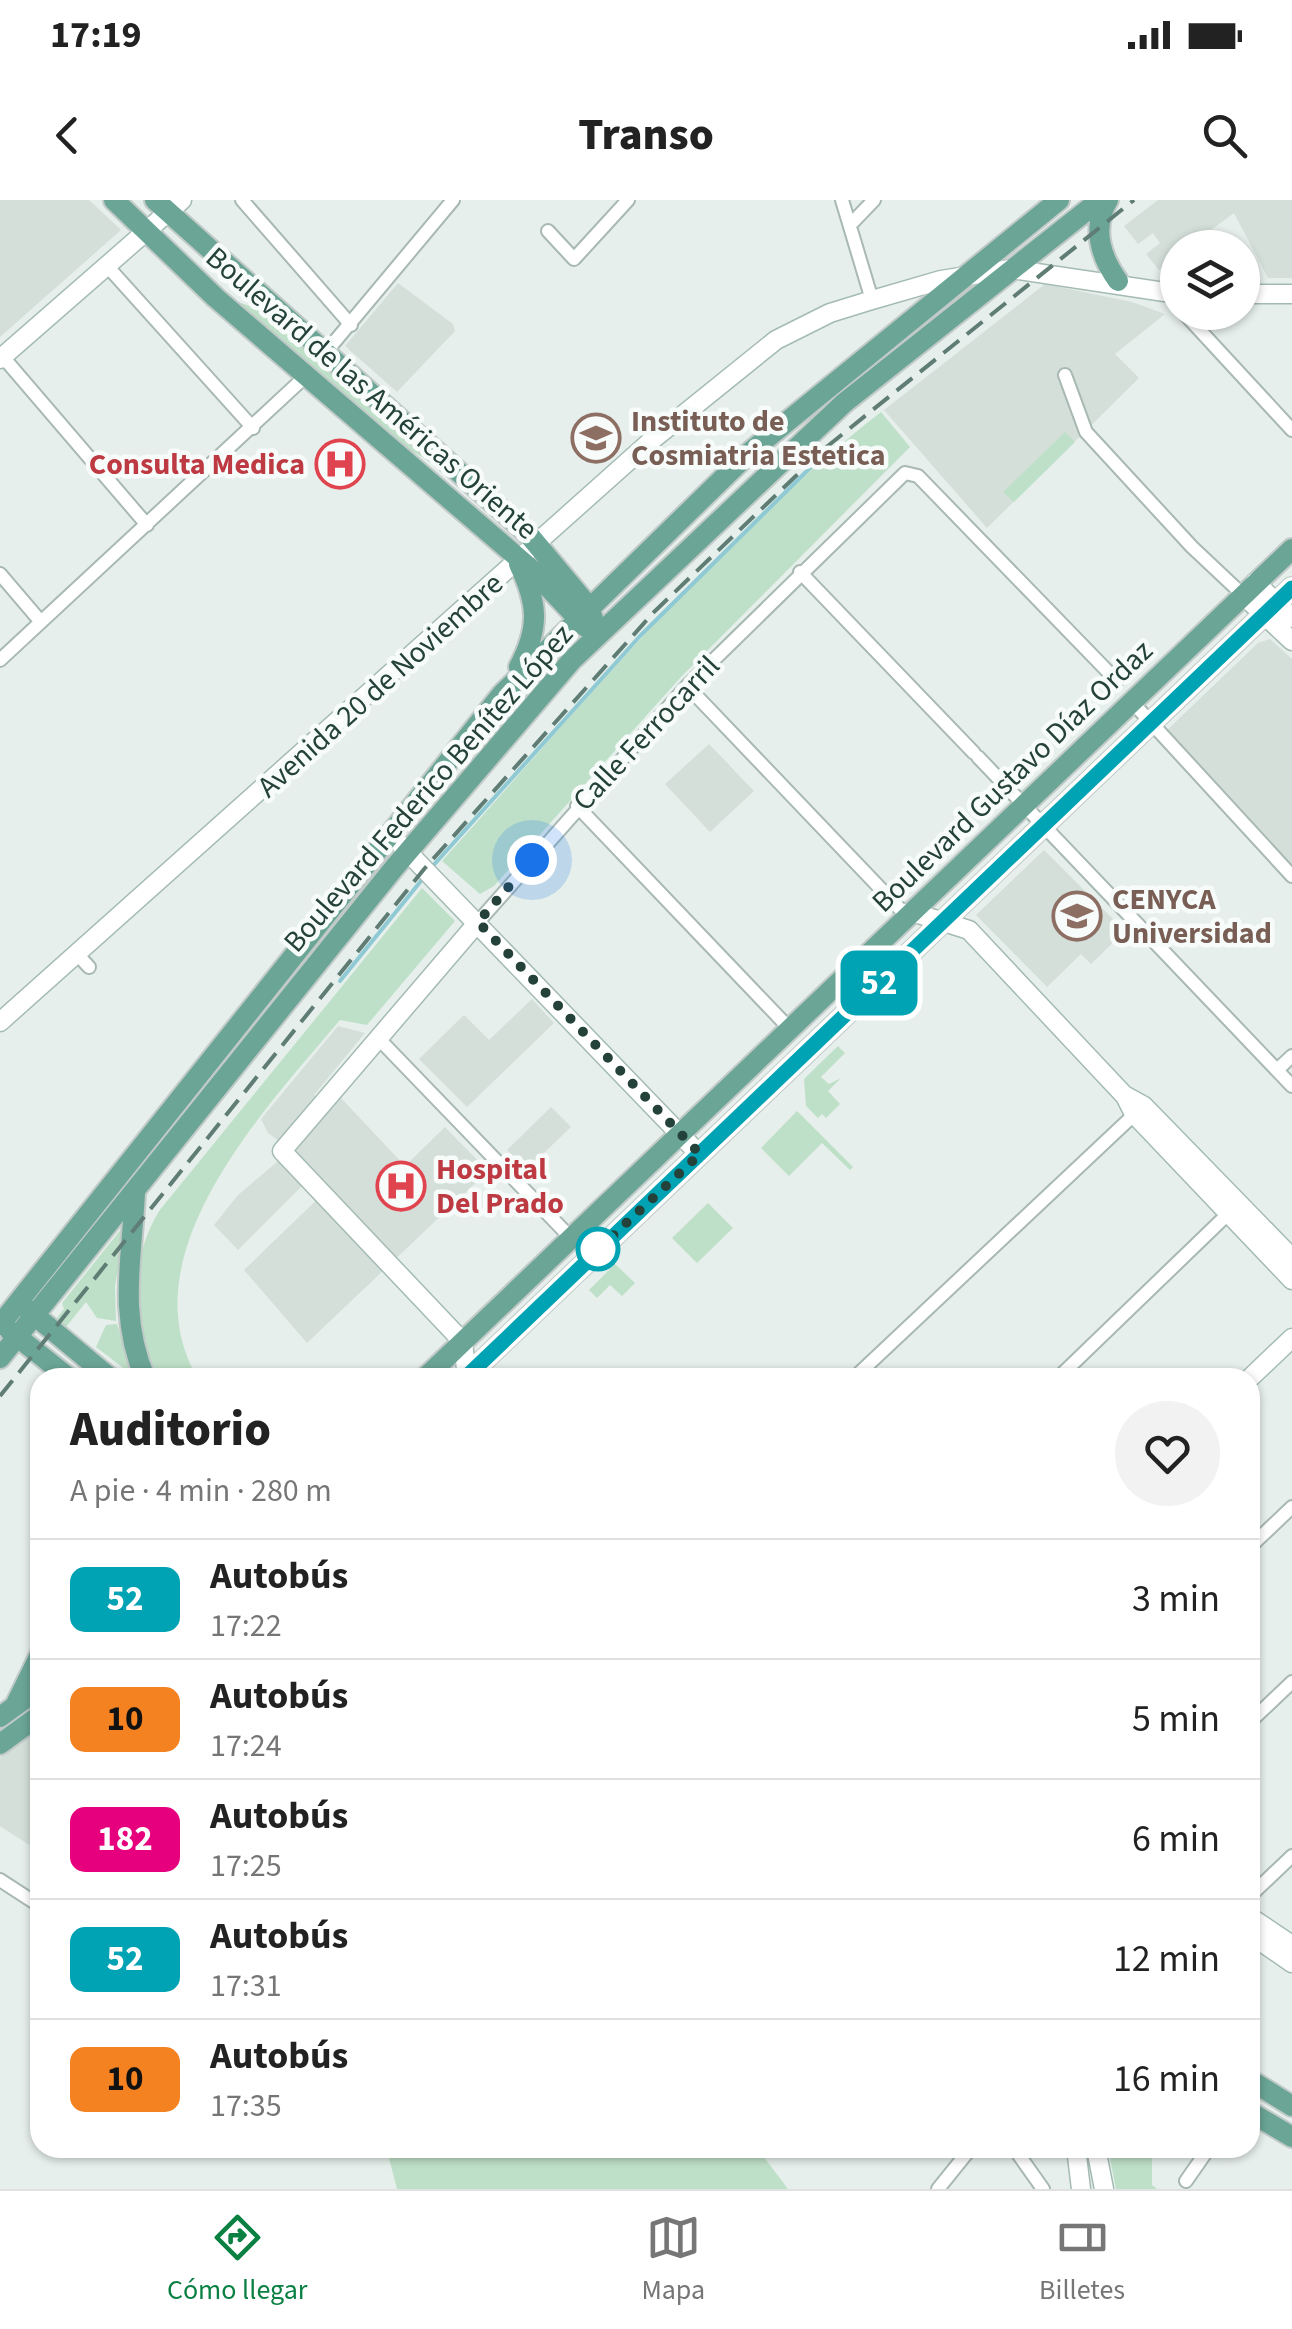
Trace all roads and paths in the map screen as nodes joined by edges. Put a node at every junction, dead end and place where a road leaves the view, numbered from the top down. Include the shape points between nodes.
1 (114, 200) edge
2 (242, 200) edge
3 (452, 200) edge
4 (628, 200) edge
5 (842, 200) edge
6 (874, 200) edge
7 (1059, 200) edge
8 (1100, 200) edge
9 (1108, 200) edge
10 (169, 204) edge
11 (850, 225) junction
12 (147, 232) junction
13 (548, 232) dead end
14 (108, 267) junction
15 (1012, 270) junction
16 (978, 274) junction
17 (1118, 282) junction
18 (1160, 294) edge
19 (1260, 294) edge
20 (1292, 294) edge
21 (872, 300) junction
22 (351, 324) junction
23 (1200, 330) edge
24 (326, 352) junction
25 (1, 358) edge
26 (308, 374) junction
27 (1065, 375) dead end
28 (253, 428) junction
29 (1292, 430) edge
30 (147, 525) junction
31 (538, 545) junction
32 (1292, 548) edge
33 (518, 562) junction
34 (800, 572) junction
35 (0, 574) edge
36 (1249, 589) junction
37 (1282, 605) edge
38 (586, 618) junction
39 (614, 620) junction
40 (42, 622) junction
41 (1292, 641) edge
42 (0, 660) edge
43 (572, 660) junction
44 (1117, 681) dead end
45 (687, 686) junction
46 (502, 694) junction
47 (1133, 703) junction
48 (1152, 723) junction
49 (1024, 805) junction
50 (578, 806) junction
51 (1045, 826) junction
52 (390, 834) junction
53 (408, 851) junction
54 (1292, 876) edge
55 (912, 912) junction
56 (944, 921) junction
57 (478, 922) junction
58 (0, 1022) edge
59 (789, 1028) junction
60 (378, 1038) junction
61 (1292, 1056) edge
62 (1278, 1070) junction
63 (1292, 1086) edge
64 (1139, 1110) junction
65 (680, 1132) junction
66 (700, 1154) junction
67 (135, 1192) junction
68 (1233, 1209) junction
69 (570, 1237) junction
70 (1292, 1258) edge
71 (1292, 1280) edge
72 (26, 1309) junction
73 (1, 1324) edge
74 (18, 1337) junction
75 (1292, 1338) edge
76 (463, 1342) junction
77 (0, 1358) edge
78 (57, 1368) edge
79 (98, 1368) edge
80 (142, 1368) edge
81 (436, 1368) edge
82 (465, 1368) edge
83 (475, 1368) edge
84 (865, 1368) edge
85 (1068, 1368) edge
86 (1260, 1368) edge
87 (1292, 1507) edge
88 (1260, 1537) edge
89 (30, 1672) edge
90 (1292, 1682) edge
91 (30, 1695) edge
92 (7, 1711) edge
93 (1260, 1712) edge
94 (30, 1722) edge
95 (0, 1744) edge
96 (1292, 1856) edge
97 (0, 1880) edge
98 (1260, 1886) edge
99 (30, 1900) edge
100 (1260, 1924) edge
101 (1260, 1941) edge
102 (1292, 1946) edge
103 (1292, 1963) edge
104 (1260, 2086) edge
105 (1292, 2106) edge
106 (1260, 2118) edge
107 (1292, 2137) edge
108 (963, 2158) edge
109 (1021, 2158) edge
110 (1077, 2158) edge
111 (1098, 2158) edge
112 (1202, 2158) edge
113 (1186, 2181) dead end
114 (938, 2189) edge
115 (1042, 2189) edge
116 (1081, 2189) edge
117 (1104, 2189) edge

1 - 12 main road, Boulevard de las Américas Oriente
2 - 22 street
3 - 22 street
4 - 13 street via 574,259
5 - 11 street
6 - 11 street
7 - 16 main road, Boulevard Federico Benítez López
8 - 15 main road, Boulevard Federico Benítez López
9 - 17 main road via 1099,234
10 - 12 street
10 - 24 main road, Boulevard de las Américas Oriente
11 - 21 street
12 - 14 street
12 - 26 main road, Boulevard de las Américas Oriente
14 - 25 street
14 - 28 street
15 - 16 street, Avenida 20 de Noviembre
15 - 17 street, Avenida 20 de Noviembre
15 - 39 main road, Boulevard Federico Benítez López via 844,403
16 - 21 street, Avenida 20 de Noviembre
16 - 38 main road, Boulevard Federico Benítez López via 750,452
17 - 18 street, Avenida 20 de Noviembre
19 - 20 street
21 - 31 street, Avenida 20 de Noviembre via 799,327 749,358
22 - 24 street
23 - 29 street
24 - 31 main road, Boulevard de las Américas Oriente
25 - 30 street
26 - 28 street
26 - 33 main road, Boulevard de las Américas Oriente
27 - 36 street via 1086,432 1192,547
28 - 30 street
30 - 40 street
31 - 33 street, Avenida 20 de Noviembre
31 - 38 main road, Boulevard de las Américas Oriente
32 - 36 main road, Boulevard Gustavo Díaz Ordaz
33 - 38 main road, Boulevard de las Américas Oriente
33 - 46 main road via 538,614 530,646
33 - 58 street, Avenida 20 de Noviembre via 83,961
34 - 44 street, Calle Ferrocarril via 900,476 913,472
34 - 45 street, Calle Ferrocarril
34 - 49 street
35 - 40 street
36 - 37 street
36 - 47 main road, Boulevard Gustavo Díaz Ordaz
37 - 41 street
37 - 48 main road, Boulevard Gustavo Díaz Ordaz
38 - 39 main road
38 - 43 main road
38 - 46 main road, Boulevard Federico Benítez López
39 - 43 main road, Boulevard Federico Benítez López
40 - 42 street
43 - 53 main road, Boulevard Federico Benítez López
45 - 50 street, Calle Ferrocarril
45 - 55 street via 900,909
46 - 52 main road, Boulevard Federico Benítez López
47 - 48 street
47 - 49 main road, Boulevard Gustavo Díaz Ordaz
48 - 51 main road, Boulevard Gustavo Díaz Ordaz
48 - 54 street
49 - 51 street
49 - 55 main road, Boulevard Gustavo Díaz Ordaz
50 - 57 street, Calle Ferrocarril
50 - 59 street
51 - 56 main road, Boulevard Gustavo Díaz Ordaz
51 - 62 street
52 - 53 street
52 - 72 main road, Boulevard Federico Benítez López
53 - 57 street
53 - 67 main road, Boulevard Federico Benítez López
55 - 56 street
55 - 59 main road, Boulevard Gustavo Díaz Ordaz
56 - 64 street via 969,930
56 - 66 main road, Boulevard Gustavo Díaz Ordaz
57 - 60 street, Calle Ferrocarril
57 - 65 street
59 - 65 main road, Boulevard Gustavo Díaz Ordaz
60 - 69 street
60 - 76 street, Calle Ferrocarril via 282,1151
61 - 62 street
62 - 63 street
64 - 68 street
64 - 84 street
65 - 66 street
65 - 69 main road, Boulevard Gustavo Díaz Ordaz
66 - 83 main road, Boulevard Gustavo Díaz Ordaz
67 - 72 main road, Boulevard Federico Benítez López
67 - 80 main road via 126,1312
68 - 70 street
68 - 71 street
68 - 85 street
69 - 76 main road, Boulevard Gustavo Díaz Ordaz
72 - 73 main road, Boulevard Federico Benítez López
72 - 74 main road, Boulevard Federico Benítez López
72 - 79 main road
73 - 74 main road
74 - 77 main road, Boulevard Federico Benítez López
74 - 78 main road
75 - 86 street
76 - 81 main road, Boulevard Gustavo Díaz Ordaz
76 - 82 street
87 - 88 street
89 - 92 main road
90 - 93 street
91 - 92 main road
94 - 95 main road
96 - 98 street
97 - 99 street
100 - 102 street
101 - 103 street
104 - 105 main road
106 - 107 main road
108 - 114 street
109 - 115 street
110 - 116 street
111 - 117 street
112 - 113 street

